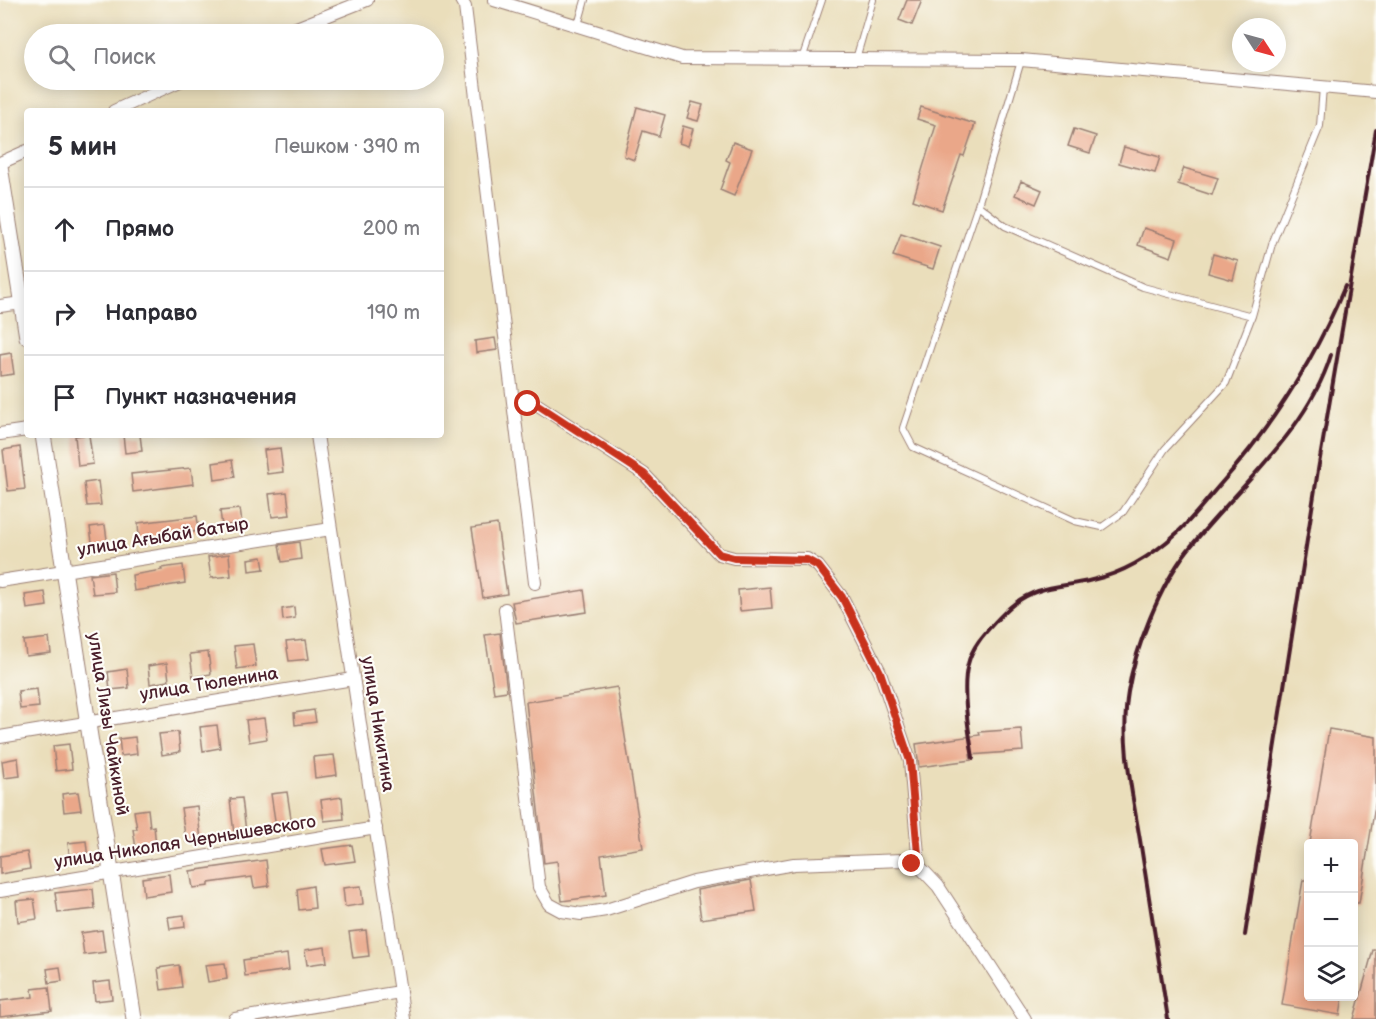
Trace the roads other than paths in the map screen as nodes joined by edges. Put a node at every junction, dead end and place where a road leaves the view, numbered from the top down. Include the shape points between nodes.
1 (368, 0) edge
2 (461, 0) edge
3 (494, 0) edge
4 (585, 0) edge
5 (822, 0) edge
6 (873, 0) edge
7 (307, 24) edge
8 (578, 26) junction
9 (802, 59) junction
10 (856, 59) junction
11 (1021, 60) junction
12 (1323, 87) junction
13 (160, 90) edge
14 (1376, 92) edge
15 (121, 108) edge
16 (24, 153) edge
17 (0, 165) edge
18 (978, 205) junction
19 (22, 303) junction
20 (0, 306) edge
21 (1252, 316) junction
22 (24, 317) edge
23 (514, 406) junction
24 (24, 430) edge
25 (0, 434) edge
26 (43, 438) edge
27 (317, 438) edge
28 (331, 529) junction
29 (64, 571) junction
30 (0, 581) edge
31 (535, 583) dead end
32 (505, 609) dead end
33 (353, 679) junction
34 (88, 722) junction
35 (0, 737) edge
36 (376, 828) junction
37 (919, 866) junction
38 (112, 872) junction
39 (0, 891) edge
40 (400, 992) junction
41 (134, 1019) edge
42 (235, 1019) edge
43 (404, 1019) edge
44 (1024, 1019) edge

1 - 7 street
2 - 23 street via 465,7
3 - 8 street
4 - 8 lane
5 - 9 lane
6 - 10 lane
8 - 9 street via 682,58
9 - 10 street
10 - 11 street
11 - 12 street
11 - 18 lane
12 - 14 street
12 - 21 lane via 1320,126 1272,244
13 - 15 street
16 - 17 street
17 - 19 street
18 - 21 lane via 1005,226 1143,287
18 - 21 lane via 903,428 913,447 1075,521 1102,527 1123,512 1165,448 1226,383
19 - 20 street
19 - 22 street
23 - 31 street
23 - 37 street via 538,405 644,474 719,554 807,560 818,566 842,597 880,672 910,761
24 - 25 street
26 - 29 street, улица Лизы Чайкиной
27 - 28 street, улица Никитина
28 - 29 street, улица Ағыбай батыр
28 - 33 street, улица Никитина
29 - 30 street, улица Ағыбай батыр
29 - 34 street, улица Лизы Чайкиной
32 - 37 street via 539,887 549,904 581,914 606,910 694,882 794,864 903,860
33 - 34 street, улица Тюленина
33 - 36 street, улица Никитина
34 - 35 street, улица Тюленина
34 - 38 street, улица Лизы Чайкиной
36 - 38 street, улица Николая Чернышевского
36 - 40 street, улица Никитина
37 - 44 street via 938,886
38 - 39 street, улица Николая Чернышевского
38 - 41 street, улица Лизы Чайкиной
40 - 42 street
40 - 43 street, улица Никитина

